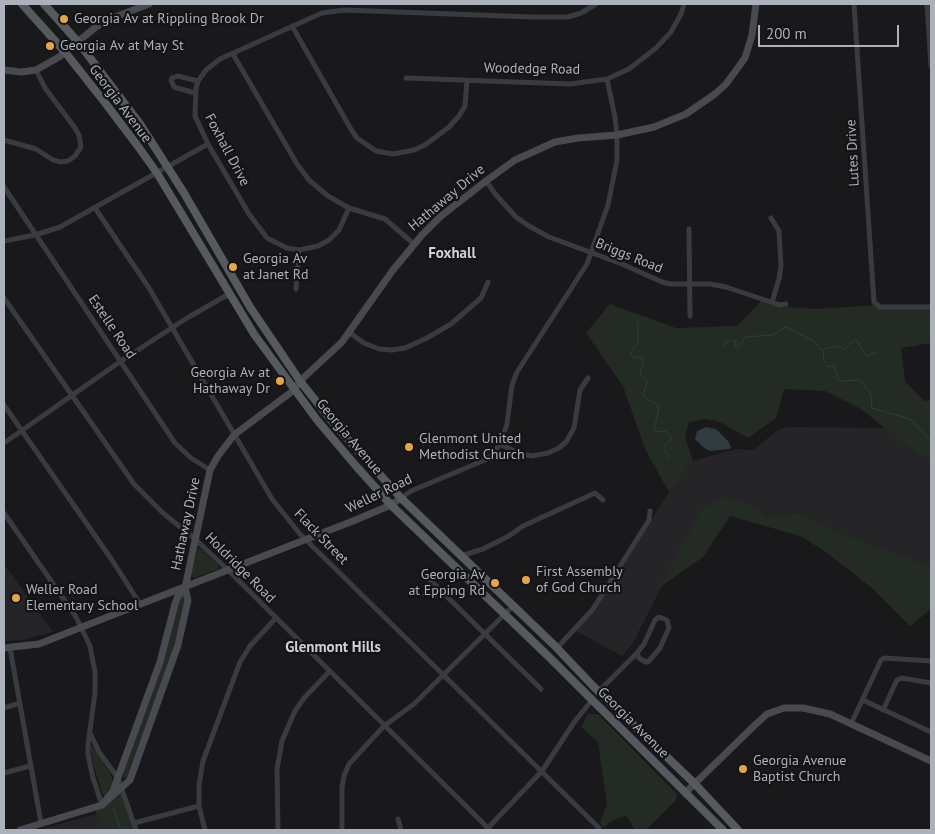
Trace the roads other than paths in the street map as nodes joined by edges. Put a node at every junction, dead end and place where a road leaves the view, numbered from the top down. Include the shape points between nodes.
1 (22, 4) edge
2 (44, 4) edge
3 (150, 4) edge
4 (596, 4) edge
5 (684, 4) edge
6 (756, 4) edge
7 (854, 4) edge
8 (927, 4) edge
9 (930, 15) edge
10 (292, 26) junction
11 (78, 42) junction
12 (65, 52) junction
13 (233, 54) junction
14 (931, 66) edge
15 (4, 70) edge
16 (36, 70) junction
17 (406, 78) dead end
18 (607, 78) junction
19 (467, 80) junction
20 (198, 81) junction
21 (195, 93) junction
22 (617, 135) junction
23 (4, 140) edge
24 (208, 144) junction
25 (168, 167) junction
26 (156, 173) junction
27 (486, 181) junction
28 (4, 187) edge
29 (95, 208) junction
30 (349, 208) junction
31 (771, 218) dead end
32 (689, 230) dead end
33 (35, 235) junction
34 (4, 241) edge
35 (414, 244) junction
36 (299, 250) junction
37 (591, 253) junction
38 (488, 282) dead end
39 (690, 284) junction
40 (296, 289) dead end
41 (229, 294) junction
42 (4, 298) edge
43 (772, 302) junction
44 (786, 304) dead end
45 (931, 307) edge
46 (690, 316) dead end
47 (172, 328) junction
48 (350, 333) junction
49 (121, 361) junction
50 (588, 378) dead end
51 (300, 381) junction
52 (294, 390) junction
53 (71, 396) junction
54 (4, 405) edge
55 (22, 430) junction
56 (234, 435) junction
57 (4, 442) edge
58 (500, 444) junction
59 (210, 470) junction
60 (401, 498) junction
61 (603, 500) dead end
62 (391, 505) junction
63 (650, 511) dead end
64 (4, 513) edge
65 (195, 539) junction
66 (306, 539) junction
67 (461, 556) junction
68 (228, 570) junction
69 (429, 579) dead end
70 (185, 588) junction
71 (140, 604) junction
72 (513, 606) junction
73 (504, 614) junction
74 (275, 619) junction
75 (82, 627) junction
76 (484, 634) junction
77 (7, 648) edge
78 (557, 648) junction
79 (637, 653) junction
80 (931, 661) edge
81 (329, 672) junction
82 (444, 676) junction
83 (931, 683) edge
84 (540, 689) dead end
85 (599, 691) junction
86 (592, 700) junction
87 (863, 700) junction
88 (20, 703) junction
89 (4, 708) edge
90 (883, 710) junction
91 (851, 724) junction
92 (384, 726) junction
93 (931, 732) edge
94 (90, 733) junction
95 (931, 761) edge
96 (30, 766) junction
97 (542, 771) junction
98 (4, 773) edge
99 (118, 778) junction
100 (694, 783) junction
101 (121, 788) junction
102 (685, 793) junction
103 (102, 805) junction
104 (199, 806) junction
105 (398, 819) dead end
106 (41, 823) junction
107 (134, 823) junction
108 (599, 828) dead end
109 (20, 830) edge
110 (136, 830) edge
111 (205, 830) edge
112 (278, 830) edge
113 (342, 830) edge
114 (401, 830) edge
115 (488, 830) edge
116 (723, 830) edge
117 (738, 830) edge

1 - 12 main road, Georgia Avenue
2 - 11 main road, Georgia Avenue
3 - 11 street via 110,18
4 - 10 street, Foxhall Drive via 568,17 344,10 322,13
5 - 18 street, Woodedge Road via 671,32 656,48 629,69
6 - 22 street, Hathaway Drive via 749,47 726,84 701,105 674,120 646,130
7 - 45 street, Lutes Drive via 874,302 888,307
8 - 9 street
9 - 14 street
10 - 13 street, Foxhall Drive
10 - 19 street via 352,131 376,151 393,154 414,150 449,127 465,106
11 - 12 street
11 - 25 main road, Georgia Avenue
12 - 16 street
12 - 26 main road, Georgia Avenue
13 - 20 street, Foxhall Drive via 212,64
13 - 30 street via 296,164 328,196
15 - 16 street
16 - 23 street via 45,88 75,128 81,147 74,156 61,162 36,148
17 - 19 street, Woodedge Road
18 - 19 street, Woodedge Road via 570,84
18 - 22 street, Weller Road
20 - 21 street, Foxhall Drive
20 - 21 street via 178,76 171,80 174,87
21 - 24 street, Foxhall Drive via 195,116
22 - 27 street, Hathaway Drive via 555,142 515,160
22 - 37 street, Weller Road via 613,187
24 - 25 street
24 - 36 street, Foxhall Drive via 261,231 274,242
25 - 26 street
25 - 51 main road, Georgia Avenue via 250,307
26 - 29 street
26 - 41 main road, Georgia Avenue
27 - 35 street, Hathaway Drive via 441,216
27 - 37 street, Briggs Road via 507,208 529,226
28 - 33 street, Estelle Road
29 - 33 street via 60,227
29 - 47 street, Flack Street
30 - 35 street via 385,219
30 - 36 street via 339,230 329,240
31 - 43 street via 779,231 781,266
32 - 39 street
33 - 34 street
33 - 49 street, Estelle Road
35 - 48 street, Hathaway Drive
36 - 40 street
37 - 39 street, Briggs Road via 662,282
37 - 58 street, Weller Road via 580,276 517,372
38 - 48 street via 481,298 452,324 405,348 379,349
39 - 43 street, Briggs Road via 726,287
39 - 46 street
41 - 47 street
41 - 52 main road, Georgia Avenue
42 - 53 street, Holdridge Road
43 - 44 street, Briggs Road
47 - 49 street
47 - 56 street, Flack Street
48 - 51 street, Hathaway Drive
49 - 53 street
49 - 59 street, Estelle Road via 175,443
50 - 58 street via 580,390 574,428 559,448 532,456
51 - 52 street, Hathaway Drive
51 - 60 main road, Georgia Avenue
52 - 56 street, Hathaway Drive
52 - 62 main road, Georgia Avenue
53 - 55 street
53 - 65 street, Holdridge Road via 134,484
54 - 55 street
55 - 57 street
55 - 71 street
56 - 59 street, Hathaway Drive
56 - 66 street, Flack Street via 272,499
58 - 60 street, Weller Road via 485,460
59 - 65 street, Hathaway Drive
60 - 62 street, Weller Road
60 - 67 main road, Georgia Avenue
61 - 67 street via 595,493 523,526 483,549
62 - 66 street, Weller Road
62 - 73 main road, Georgia Avenue
63 - 78 street via 649,520 594,609
64 - 75 street
65 - 68 street, Holdridge Road
65 - 70 street, Hathaway Drive
66 - 68 street, Weller Road
66 - 82 street, Flack Street
67 - 72 main road, Georgia Avenue
68 - 70 street, Weller Road
68 - 74 street, Holdridge Road
69 - 76 street
70 - 71 street, Weller Road
70 - 99 street, Hathaway Drive via 175,604 162,654
70 - 101 street, Hathaway Drive via 188,600 178,645 130,780
71 - 75 street, Weller Road
72 - 73 street
72 - 78 main road, Georgia Avenue
73 - 76 street
73 - 86 main road, Georgia Avenue
74 - 81 street, Holdridge Road
74 - 104 street via 240,662 203,761
75 - 77 street, Weller Road via 39,644
75 - 94 street via 95,672
76 - 82 street
76 - 84 street
77 - 88 street
78 - 85 main road, Georgia Avenue
79 - 79 street via 656,620 659,617 667,620 669,628 660,648 648,662 639,658
79 - 85 street
80 - 87 street via 884,658
81 - 92 street, Holdridge Road
81 - 112 street via 295,711 282,741 277,769
82 - 92 street
82 - 97 street, Flack Street
83 - 90 street via 897,680
85 - 100 main road, Georgia Avenue
86 - 97 street
86 - 102 main road, Georgia Avenue
87 - 90 street
87 - 91 street
88 - 89 street
88 - 96 street
90 - 93 street
91 - 95 street
91 - 100 street via 817,710 776,710 767,714
92 - 113 street via 355,756 344,776
92 - 115 street, Holdridge Road
94 - 99 street
94 - 103 street via 88,754
96 - 98 street
96 - 106 street
97 - 108 street, Flack Street
97 - 115 street
99 - 101 street
99 - 103 street, Hathaway Drive
100 - 102 street
100 - 117 main road, Georgia Avenue
101 - 103 street, Hathaway Drive
101 - 107 street
102 - 116 main road, Georgia Avenue
103 - 106 street
104 - 107 street
104 - 111 street
105 - 114 street
106 - 109 street
107 - 110 street

